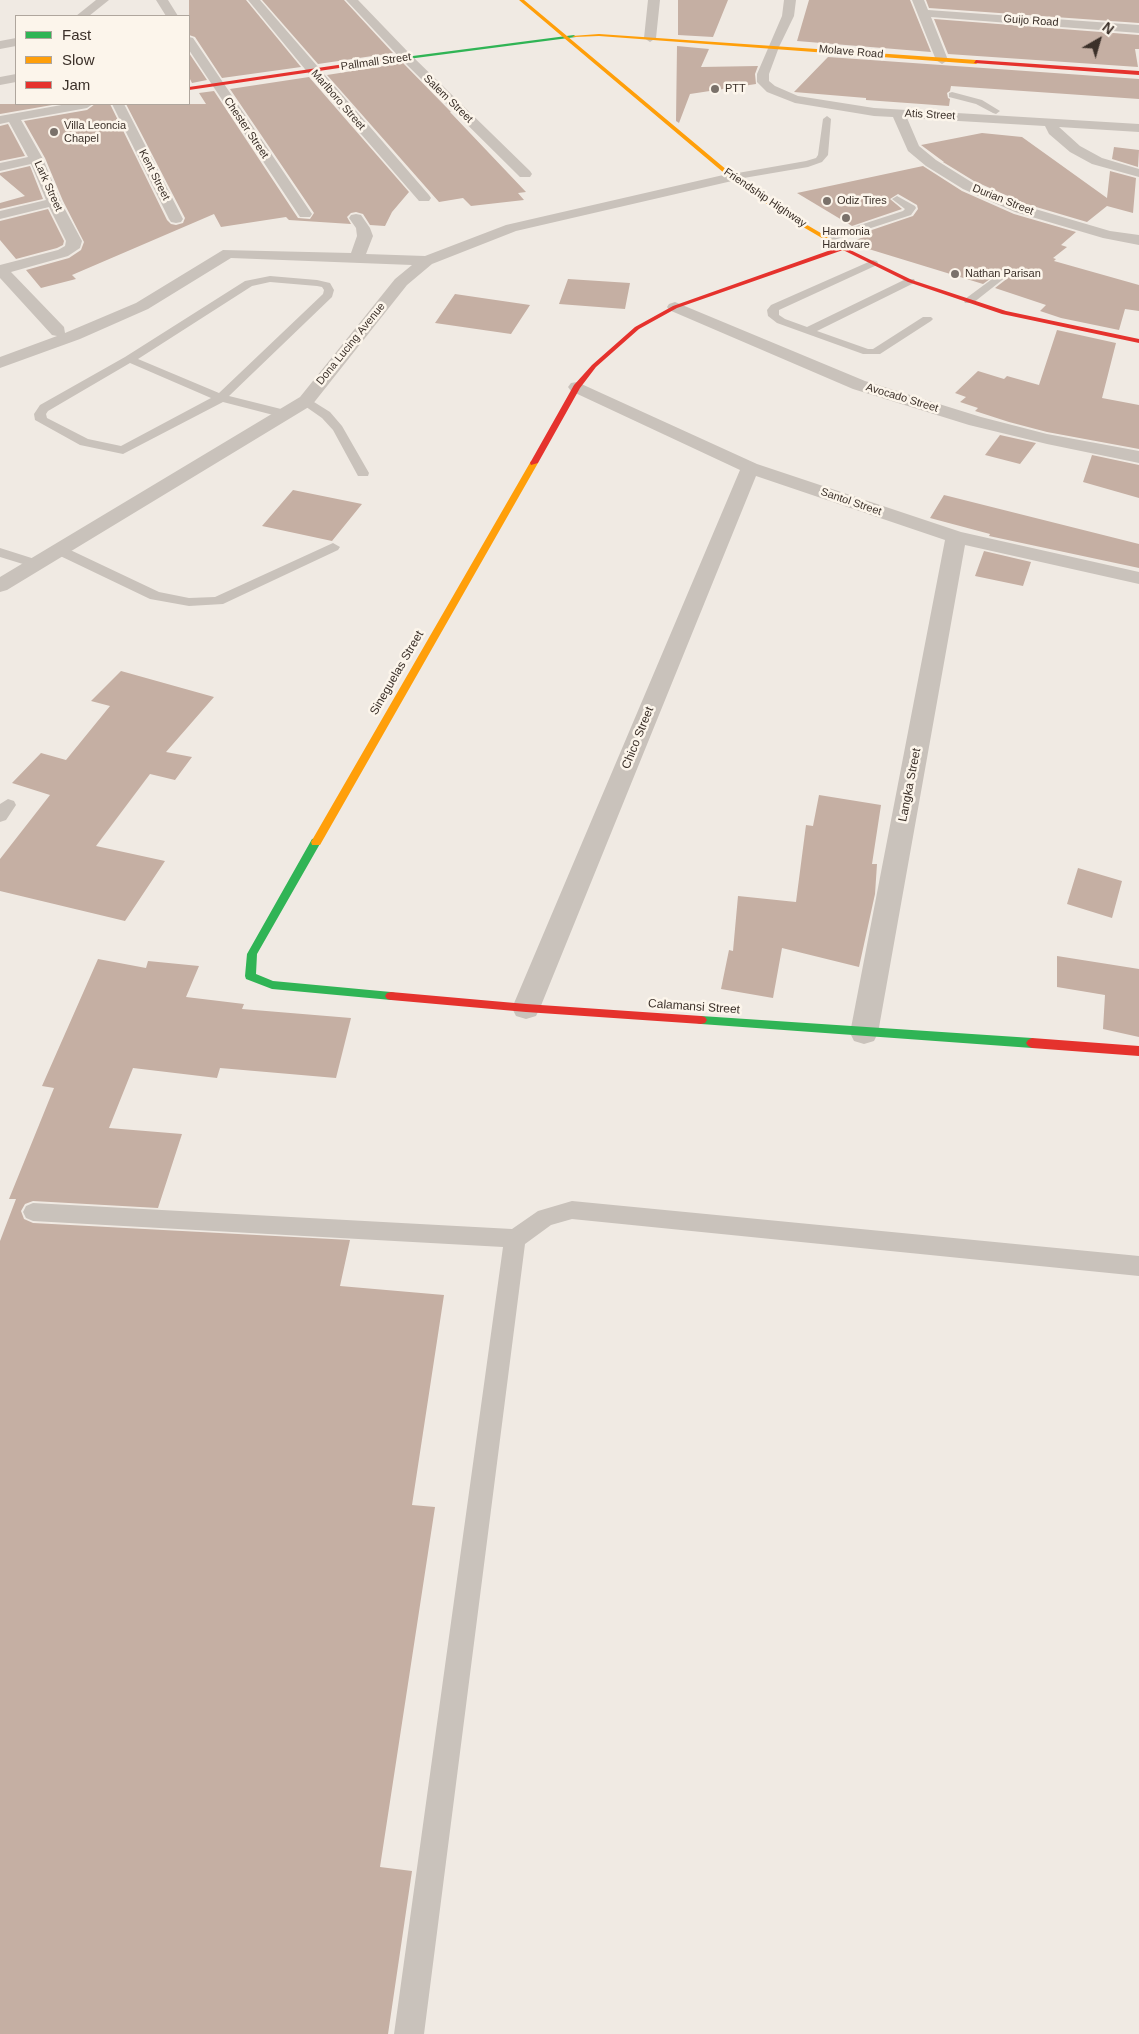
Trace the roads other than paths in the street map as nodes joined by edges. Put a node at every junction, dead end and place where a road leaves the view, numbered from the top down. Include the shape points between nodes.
1 (103, 0) edge
2 (162, 0) edge
3 (254, 0) edge
4 (352, 0) edge
5 (521, 0) edge
6 (654, 0) edge
7 (790, 0) edge
8 (918, 0) edge
9 (922, 13) junction
10 (83, 15) edge
11 (171, 15) edge
12 (1139, 29) edge
13 (564, 37) junction
14 (650, 38) junction
15 (15, 42) edge
16 (190, 43) edge
17 (0, 45) edge
18 (773, 47) junction
19 (406, 57) junction
20 (942, 60) junction
21 (313, 71) junction
22 (1139, 73) edge
23 (15, 78) edge
24 (0, 81) edge
25 (217, 85) junction
26 (190, 89) edge
27 (952, 95) dead end
28 (81, 105) edge
29 (119, 105) edge
30 (898, 113) junction
31 (997, 114) junction
32 (7, 118) edge
33 (827, 119) dead end
34 (1048, 122) junction
35 (1139, 128) edge
36 (36, 159) junction
37 (0, 167) edge
38 (1139, 172) edge
39 (525, 174) dead end
40 (732, 177) junction
41 (424, 198) dead end
42 (897, 199) dead end
43 (54, 202) junction
44 (305, 214) dead end
45 (0, 215) edge
46 (356, 218) dead end
47 (176, 219) dead end
48 (826, 239) junction
49 (1139, 240) edge
50 (842, 248) junction
51 (357, 258) junction
52 (427, 261) junction
53 (873, 263) junction
54 (1, 270) edge
55 (1007, 270) dead end
56 (910, 281) junction
57 (969, 301) junction
58 (675, 307) junction
59 (927, 320) dead end
60 (58, 331) dead end
61 (807, 331) junction
62 (1139, 340) edge
63 (129, 359) junction
64 (0, 362) edge
65 (578, 387) junction
66 (221, 398) junction
67 (306, 401) junction
68 (285, 414) junction
69 (1139, 457) edge
70 (750, 468) junction
71 (363, 473) dead end
72 (956, 538) junction
73 (333, 547) dead end
74 (59, 550) junction
75 (0, 552) edge
76 (36, 564) junction
77 (1139, 578) edge
78 (0, 586) edge
79 (250, 976) joint
80 (526, 1008) junction
81 (864, 1033) junction
82 (1139, 1051) edge
83 (33, 1212) dead end
84 (515, 1239) junction
85 (1139, 1266) edge
86 (409, 2034) edge

1 - 10 street
2 - 11 street
3 - 21 street, Marlboro Street
4 - 19 street, Salem Street
5 - 13 street, Friendship Highway
6 - 14 street
7 - 18 street, Atis Street via 788,16
8 - 9 street
9 - 12 street, Guijo Road
9 - 20 street
13 - 14 street, Molave Road
13 - 19 street, Pallmall Street
13 - 40 street, Friendship Highway
14 - 18 street, Molave Road
15 - 17 street
16 - 25 street, Chester Street
18 - 20 street, Molave Road
18 - 30 street, Atis Street via 763,74 763,82 771,90 837,107
19 - 21 street, Pallmall Street
19 - 39 street, Salem Street
20 - 22 street, Molave Road
21 - 25 street, Pallmall Street
21 - 41 street, Marlboro Street
23 - 24 street
25 - 26 street, Pallmall Street
25 - 44 street, Chester Street
27 - 31 lane via 978,102
28 - 32 street
29 - 47 street, Kent Street
30 - 31 street, Atis Street
30 - 49 street, Durian Street via 914,148 931,164 968,186 1020,209 1108,235
31 - 34 street, Atis Street
32 - 36 street, Lark Street
33 - 40 lane via 823,154 818,160
34 - 35 street, Atis Street
34 - 38 street via 1075,149 1097,161
36 - 37 street
36 - 43 street, Lark Street
40 - 48 street, Friendship Highway via 782,213
40 - 52 street, Dona Lucing Avenue via 511,228
42 - 48 lane via 911,208 907,213
43 - 45 street
43 - 54 street, Lark Street via 74,241 72,248
46 - 51 street via 365,236
48 - 50 street, Friendship Highway
50 - 53 street, Friendship Highway
50 - 58 street, Sineguelas Street
51 - 52 street
51 - 64 street via 228,253 142,306
52 - 67 street, Dona Lucing Avenue via 402,282
53 - 56 street, Friendship Highway
53 - 61 lane via 775,307 774,316
54 - 60 street
55 - 57 lane
56 - 57 street, Friendship Highway
56 - 61 lane
57 - 62 street, Friendship Highway via 1004,313
58 - 65 street, Sineguelas Street via 637,328 594,366
58 - 69 street, Avocado Street via 859,385 1002,428
59 - 61 lane via 876,352 867,352
63 - 66 lane
63 - 66 lane via 44,408 40,420 84,442 123,450
63 - 66 lane via 257,280 317,282 326,286 330,290 328,294
65 - 70 street, Santol Street
65 - 79 street, Sineguelas Street via 252,954
66 - 68 lane
67 - 68 street, Dona Lucing Avenue
67 - 71 lane via 326,415 338,429
68 - 74 street, Dona Lucing Avenue
70 - 72 street, Santol Street
70 - 80 street, Chico Street
72 - 77 street, Santol Street
72 - 81 street, Langka Street
73 - 74 lane via 218,600 188,602 155,596
74 - 76 street, Dona Lucing Avenue
75 - 76 lane
76 - 78 street, Dona Lucing Avenue
79 - 80 street, Calamansi Street via 272,985
80 - 81 street, Calamansi Street
81 - 82 street, Calamansi Street
83 - 84 lane
84 - 85 lane via 545,1218 572,1210
84 - 86 lane

